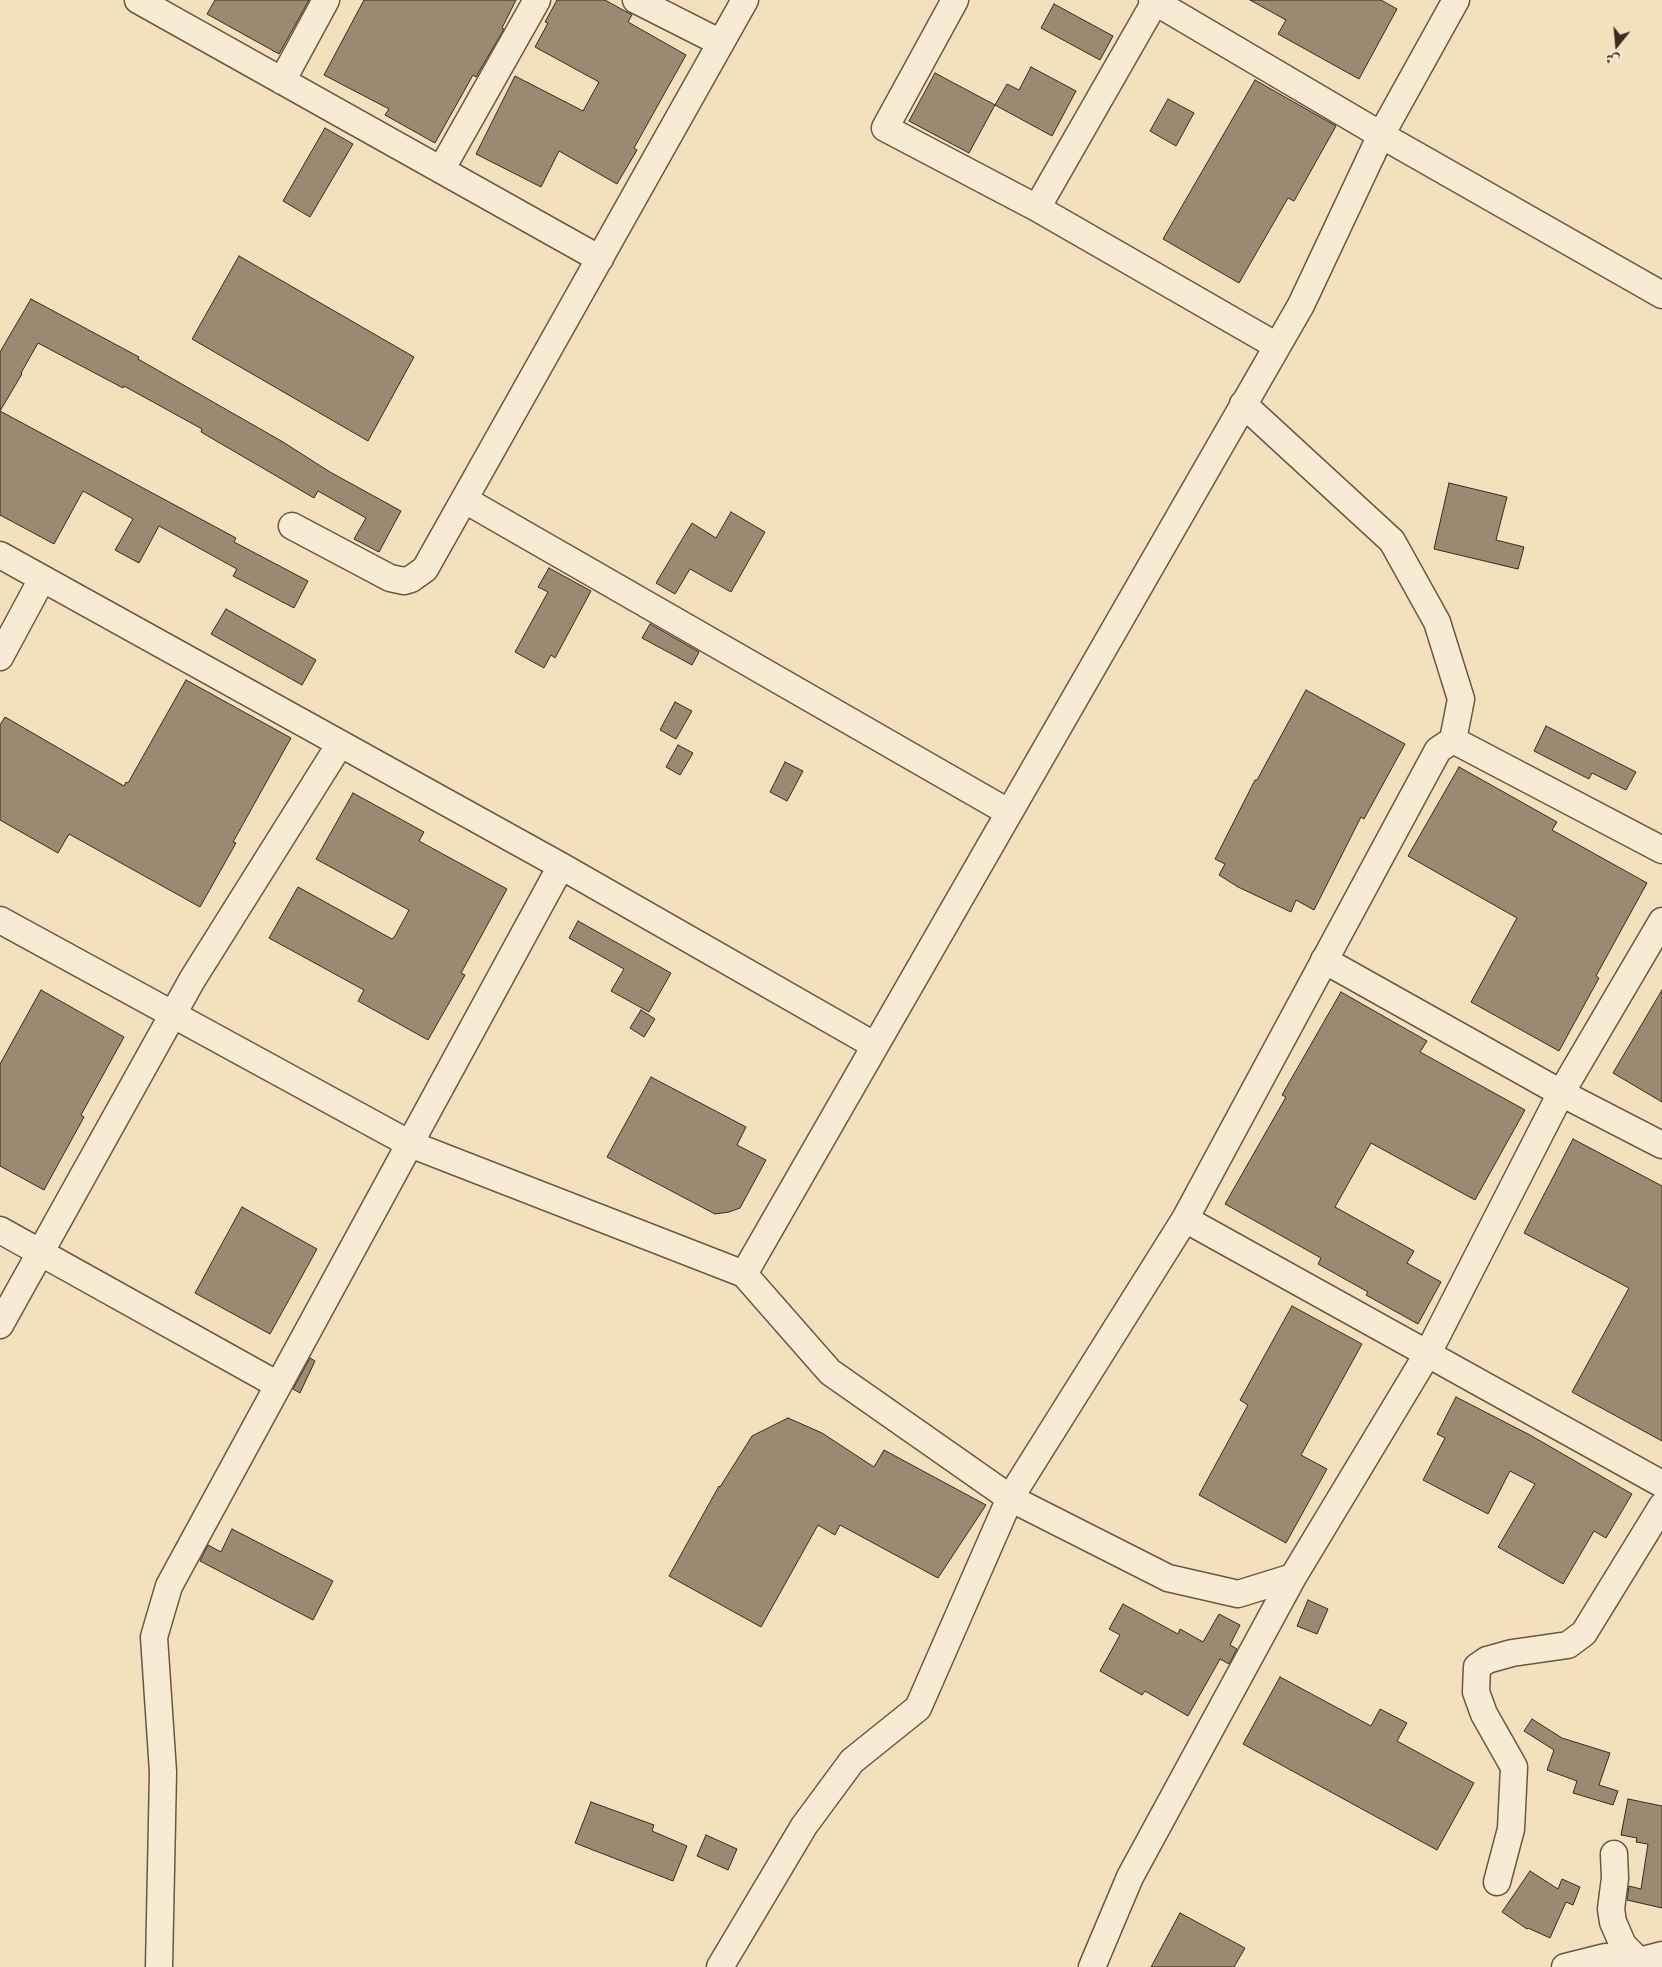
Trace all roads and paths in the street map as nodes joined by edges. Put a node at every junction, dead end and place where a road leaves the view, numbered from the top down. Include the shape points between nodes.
1 (138, 0) edge
2 (326, 0) edge
3 (537, 0) edge
4 (636, 0) edge
5 (745, 0) edge
6 (955, 0) edge
7 (1154, 0) edge
8 (1456, 0) edge
9 (721, 43) junction
10 (282, 81) junction
11 (1381, 135) junction
12 (441, 170) junction
13 (1037, 208) junction
14 (600, 259) junction
15 (1662, 295) edge
16 (1277, 346) junction
17 (1243, 404) junction
18 (465, 500) junction
19 (292, 526) dead end
20 (0, 555) edge
21 (42, 579) junction
22 (0, 657) edge
23 (1453, 740) junction
24 (340, 744) junction
25 (1008, 812) junction
26 (1662, 850) edge
27 (561, 866) junction
28 (0, 920) edge
29 (1662, 921) edge
30 (1324, 960) junction
31 (173, 1014) junction
32 (874, 1045) junction
33 (1561, 1093) junction
34 (410, 1144) junction
35 (1662, 1144) edge
36 (1185, 1219) junction
37 (0, 1230) edge
38 (40, 1252) junction
39 (744, 1274) junction
40 (0, 1325) edge
41 (1428, 1353) junction
42 (278, 1385) junction
43 (1662, 1484) edge
44 (1010, 1498) junction
45 (1662, 1506) edge
46 (1293, 1577) junction
47 (1614, 1854) dead end
48 (1497, 1882) dead end
49 (1651, 1958) edge
50 (159, 1967) edge
51 (720, 1967) edge
52 (1092, 1967) edge
53 (1566, 1967) edge

1 - 10 street
2 - 10 street
3 - 12 street
4 - 9 street
5 - 9 street
6 - 13 street via 885,128
7 - 11 street
7 - 13 street
8 - 11 street
9 - 14 street
10 - 12 street
11 - 15 street
11 - 16 street via 1301,305
12 - 14 street
13 - 16 street
14 - 18 street
16 - 17 street
17 - 23 street via 1392,540 1438,622 1461,699
17 - 25 street
18 - 19 street via 425,569 404,581 390,578
18 - 25 street
20 - 21 street
21 - 22 street
21 - 24 street
23 - 26 street
23 - 30 street via 1438,750
24 - 27 street
24 - 31 street
25 - 32 street
27 - 32 street
27 - 34 street
28 - 31 street
29 - 33 street
30 - 33 street
30 - 36 street
31 - 34 street
31 - 38 street
32 - 39 street
33 - 35 street
33 - 41 street
34 - 39 street
34 - 42 street
36 - 41 street
36 - 44 street
37 - 38 street
38 - 40 street
38 - 42 street
39 - 44 street via 830,1372
41 - 43 street
41 - 46 street
42 - 50 street via 169,1586 154,1637 163,1772
44 - 46 street via 1168,1578 1238,1594
44 - 51 street via 918,1708 852,1761 804,1826
45 - 48 street via 1584,1633 1568,1645 1488,1660 1477,1668 1476,1692 1484,1714 1514,1767 1511,1829
46 - 52 street via 1130,1877
47 - 49 street via 1613,1922 1623,1944
49 - 53 street via 1605,1957

